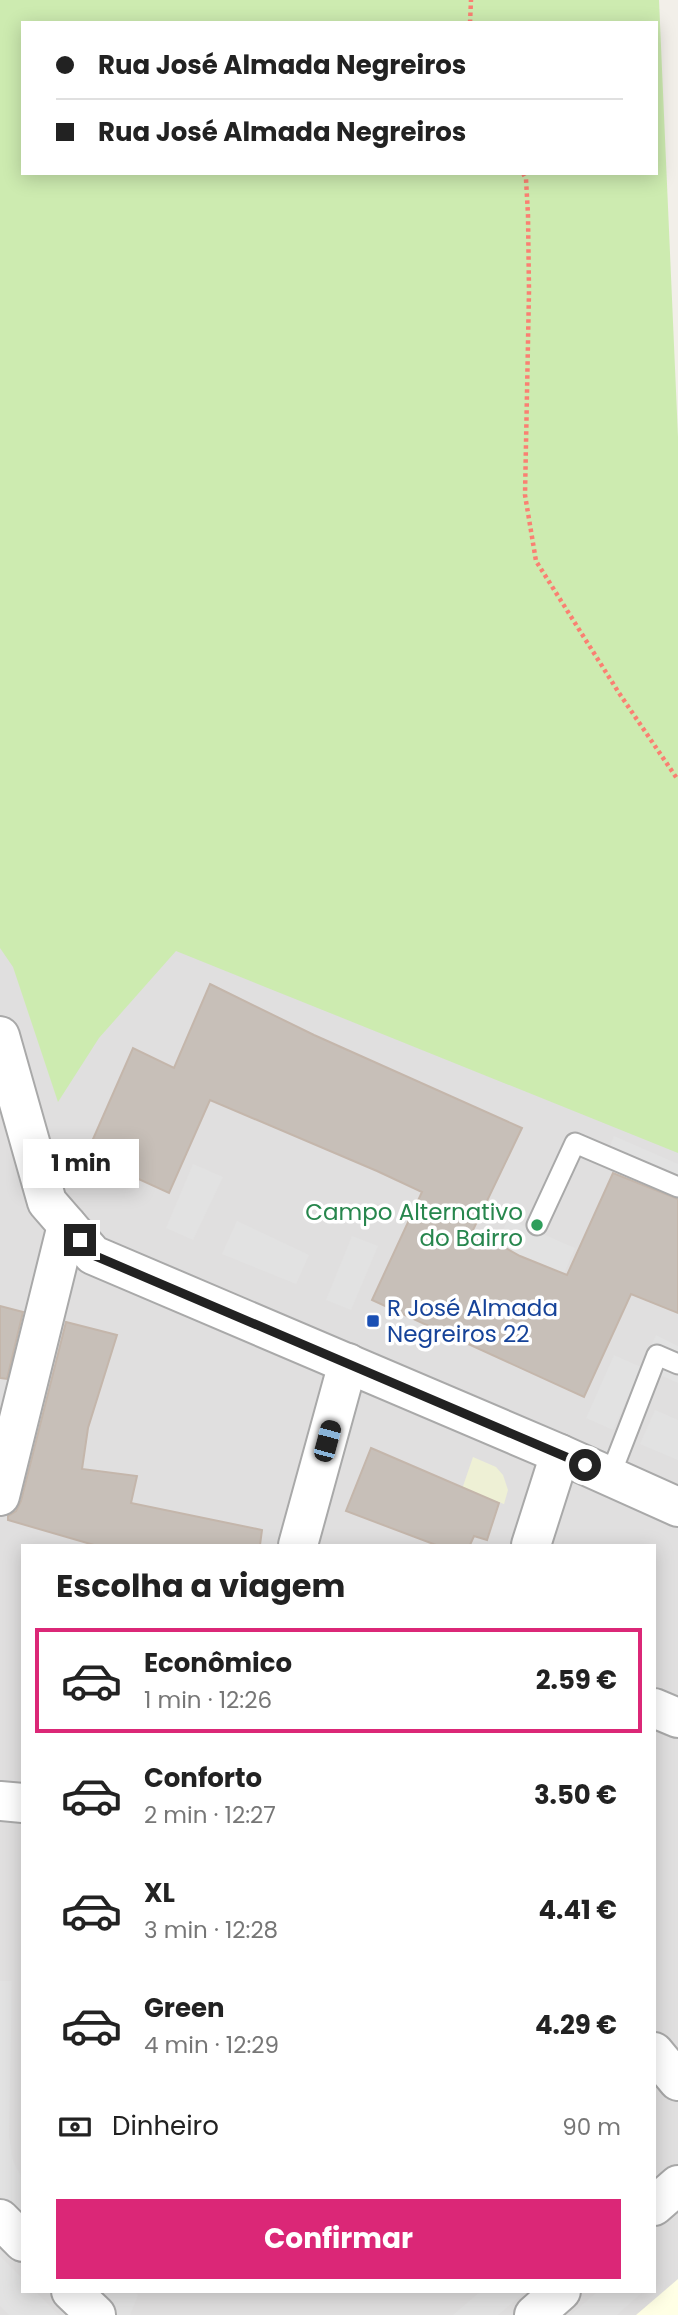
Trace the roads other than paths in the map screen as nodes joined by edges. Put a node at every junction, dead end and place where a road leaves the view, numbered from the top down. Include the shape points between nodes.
1 (0, 1036) edge
2 (678, 1187) edge
3 (67, 1225) junction
4 (537, 1225) dead end
5 (348, 1363) junction
6 (678, 1364) edge
7 (560, 1454) junction
8 (610, 1476) junction
9 (0, 1496) edge
10 (678, 1507) edge
11 (298, 1544) edge
12 (531, 1544) edge
13 (656, 1708) edge
14 (678, 1718) edge
15 (0, 1801) edge
16 (21, 1803) edge
17 (656, 2054) edge
18 (678, 2081) edge
19 (678, 2185) edge
20 (656, 2204) edge
21 (0, 2220) edge
22 (21, 2240) edge
23 (73, 2293) edge
24 (559, 2293) edge
25 (96, 2315) edge
26 (534, 2315) edge

1 - 3 street via 47,1202
2 - 4 lane via 575,1143
3 - 5 street via 93,1255
3 - 9 street
5 - 7 street
5 - 11 street
6 - 8 lane via 657,1355
7 - 8 street
7 - 12 street
8 - 10 street
13 - 14 street
15 - 16 street
17 - 18 street
19 - 20 street
21 - 22 street
23 - 25 street
24 - 26 street

